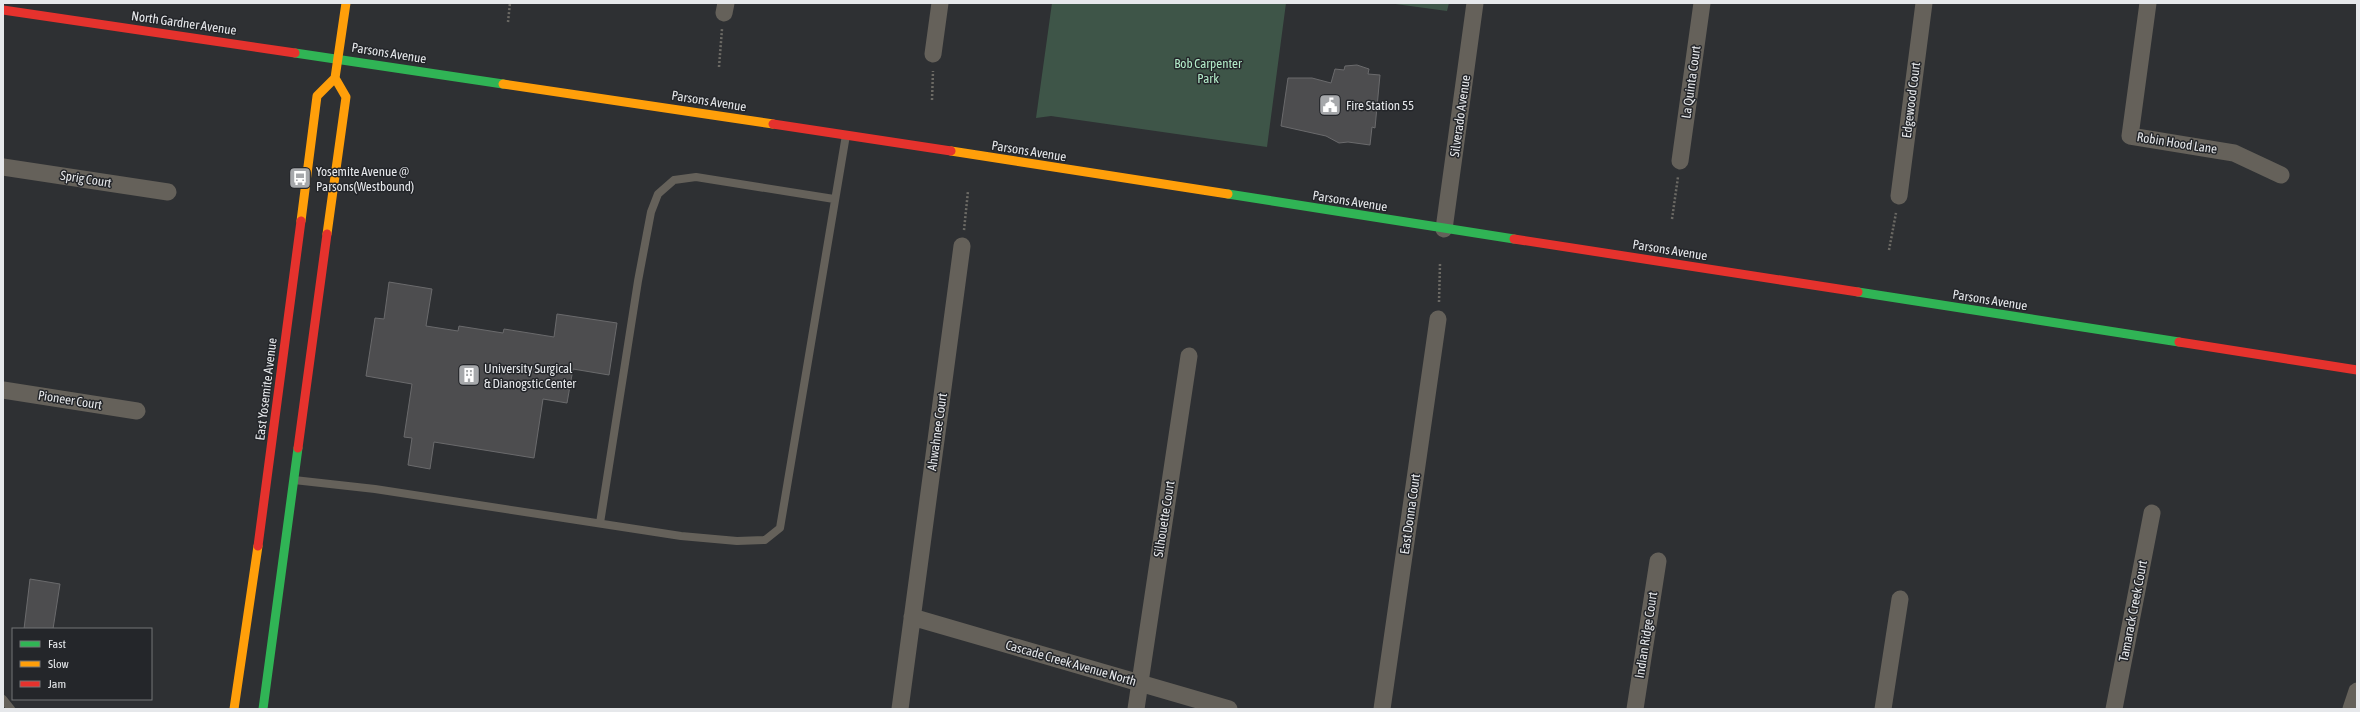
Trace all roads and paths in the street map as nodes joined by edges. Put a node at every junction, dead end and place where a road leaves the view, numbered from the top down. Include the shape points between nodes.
1 (346, 3) edge
2 (510, 3) edge
3 (940, 3) edge
4 (1475, 3) edge
5 (1702, 3) edge
6 (1924, 3) edge
7 (2148, 3) edge
8 (725, 8) edge
9 (3, 10) edge
10 (508, 22) dead end
11 (933, 54) joint
12 (338, 59) junction
13 (719, 67) dead end
14 (335, 78) junction
15 (932, 100) dead end
16 (846, 135) junction
17 (1680, 161) joint
18 (3, 167) edge
19 (2281, 174) dead end
20 (968, 191) dead end
21 (168, 192) dead end
22 (1899, 196) joint
23 (834, 199) junction
24 (1672, 218) dead end
25 (1444, 229) junction
26 (962, 246) joint
27 (1889, 250) dead end
28 (1440, 264) dead end
29 (1438, 319) joint
30 (1189, 356) dead end
31 (2357, 370) edge
32 (3, 390) edge
33 (137, 411) dead end
34 (294, 480) junction
35 (2152, 513) dead end
36 (600, 523) junction
37 (1658, 561) dead end
38 (1900, 599) dead end
39 (912, 617) junction
40 (1140, 682) junction
41 (2357, 691) edge
42 (3, 699) edge
43 (11, 709) edge
44 (234, 709) edge
45 (263, 709) edge
46 (900, 709) edge
47 (1136, 709) edge
48 (1229, 709) edge
49 (1382, 709) edge
50 (1634, 709) edge
51 (1883, 709) edge
52 (2114, 709) edge
53 (2351, 709) edge

1 - 12 street
2 - 10 path
3 - 11 street
4 - 25 street, Silverado Avenue
5 - 17 street, La Quinta Court
6 - 22 street, Edgewood Court
7 - 19 street, Robin Hood Lane via 2130,136 2234,153
8 - 13 path
9 - 12 street, North Gardner Avenue
11 - 15 path
12 - 14 street
12 - 16 street, Parsons Avenue
14 - 34 street via 346,97
14 - 44 street, East Yosemite Avenue via 317,96 268,478
16 - 23 lane
16 - 25 street, Parsons Avenue
17 - 24 path
18 - 21 street, Sprig Court
20 - 26 path
22 - 27 path
23 - 36 lane via 696,178 674,180 658,194 651,212 638,281
23 - 36 lane via 780,528 765,540 737,542
25 - 31 street, Parsons Avenue
26 - 39 street, Ahwahnee Court
28 - 29 path
29 - 49 street, East Donna Court
30 - 40 street, Silhouette Court
32 - 33 street, Pioneer Court
34 - 36 lane
34 - 45 street
35 - 52 street, Tamarack Creek Court
37 - 50 street, Indian Ridge Court
38 - 51 street
39 - 40 street, Cascade Creek Avenue North
39 - 46 street, Ahwahnee Court
40 - 47 street, Silhouette Court
40 - 48 street, Cascade Creek Avenue North
41 - 53 street
42 - 43 lane

